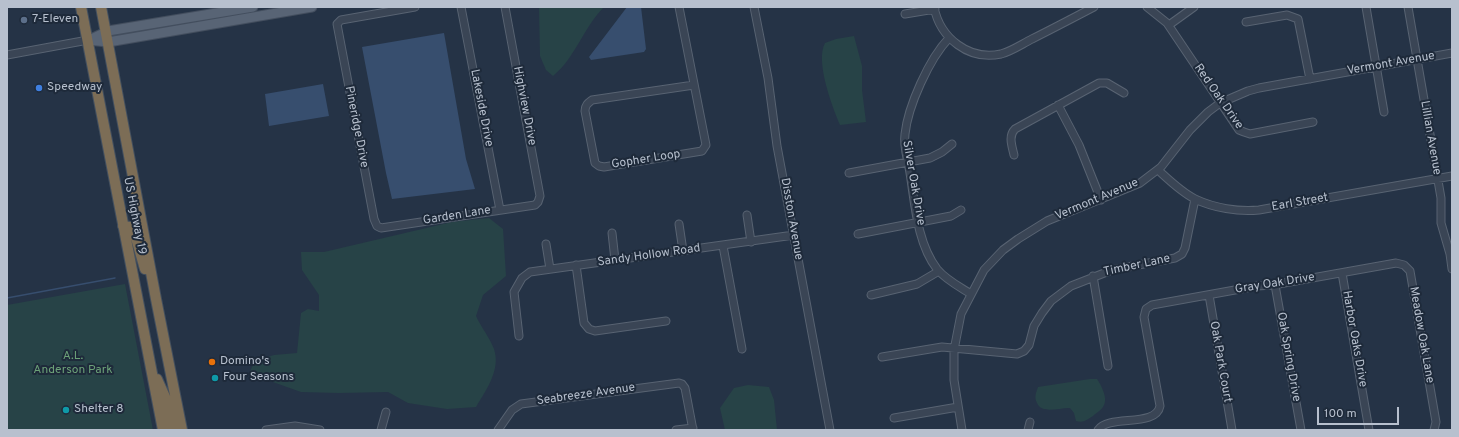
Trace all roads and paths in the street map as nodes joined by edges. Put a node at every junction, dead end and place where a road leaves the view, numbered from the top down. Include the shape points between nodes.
1 (81, 7) edge
2 (101, 7) edge
3 (253, 7) edge
4 (312, 7) edge
5 (366, 7) edge
6 (415, 7) edge
7 (461, 7) edge
8 (505, 7) edge
9 (679, 7) edge
10 (754, 7) edge
11 (1094, 7) edge
12 (1147, 7) edge
13 (1194, 7) edge
14 (1366, 7) edge
15 (1408, 7) edge
16 (935, 8) edge
17 (906, 14) dead end
18 (367, 15) junction
19 (1246, 22) dead end
20 (1169, 26) junction
21 (107, 37) junction
22 (949, 38) junction
23 (88, 40) junction
24 (1452, 53) edge
25 (7, 55) edge
26 (1417, 59) junction
27 (1376, 66) junction
28 (1310, 79) junction
29 (694, 84) junction
30 (1124, 93) dead end
31 (1220, 103) junction
32 (1058, 105) junction
33 (1384, 112) dead end
34 (1313, 122) dead end
35 (952, 144) dead end
36 (1014, 155) dead end
37 (908, 162) junction
38 (1158, 170) junction
39 (849, 173) dead end
40 (1452, 176) edge
41 (1437, 178) junction
42 (1195, 198) junction
43 (1101, 200) junction
44 (536, 204) joint
45 (500, 210) junction
46 (961, 210) dead end
47 (747, 215) dead end
48 (918, 223) junction
49 (679, 224) dead end
50 (123, 226) junction
51 (377, 226) joint
52 (612, 233) dead end
53 (858, 234) dead end
54 (794, 235) junction
55 (752, 242) junction
56 (546, 244) dead end
57 (723, 246) junction
58 (683, 251) junction
59 (1451, 254) edge
60 (615, 260) junction
61 (1404, 264) joint
62 (576, 265) junction
63 (550, 269) junction
64 (1452, 269) edge
65 (939, 271) junction
66 (1342, 272) junction
67 (1093, 276) junction
68 (1275, 285) junction
69 (971, 294) junction
70 (1209, 294) junction
71 (871, 296) dead end
72 (156, 299) junction
73 (666, 322) dead end
74 (519, 336) dead end
75 (955, 347) junction
76 (742, 349) dead end
77 (882, 357) dead end
78 (149, 360) junction
79 (1108, 366) dead end
80 (958, 407) junction
81 (386, 412) dead end
82 (894, 418) dead end
83 (1030, 422) dead end
84 (309, 429) edge
85 (693, 429) edge
86 (163, 430) edge
87 (174, 430) edge
88 (182, 430) edge
89 (266, 430) edge
90 (320, 430) edge
91 (381, 430) edge
92 (498, 430) edge
93 (676, 430) edge
94 (830, 430) edge
95 (962, 430) edge
96 (1028, 430) edge
97 (1098, 430) edge
98 (1232, 430) edge
99 (1301, 430) edge
100 (1369, 430) edge
101 (1434, 430) edge

1 - 23 highway, US Highway 19
2 - 21 highway, US Highway 19
3 - 21 main road
4 - 21 main road
5 - 18 street
6 - 18 street
7 - 45 street, Lakeside Drive
8 - 44 street, Highview Drive via 540,196
9 - 29 street, Gopher Loop
10 - 54 street, Disston Avenue
11 - 22 street via 1000,54 975,53
12 - 20 street, Red Oak Drive
13 - 20 street
14 - 27 street
15 - 26 street, Lillian Avenue
16 - 17 street
16 - 22 street via 939,23
18 - 51 street, Pineridge Drive via 341,20 337,26
19 - 28 street via 1287,15 1298,19
20 - 31 street, Red Oak Drive
21 - 23 main road
21 - 72 highway, US Highway 19
22 - 37 street, Silver Oak Drive via 930,65 910,111 904,139
23 - 25 street
23 - 50 highway, US Highway 19
24 - 26 street, Vermont Avenue
26 - 27 street, Vermont Avenue
26 - 41 street, Lillian Avenue
27 - 28 street, Vermont Avenue
27 - 33 street
28 - 31 street, Vermont Avenue via 1252,90
29 - 29 street, Gopher Loop via 706,144 702,151 604,167 595,163 585,111 585,107 592,100
30 - 32 street via 1107,83 1099,83
31 - 34 street, Red Oak Drive via 1239,130 1248,134
31 - 38 street, Vermont Avenue via 1194,126
32 - 36 street via 1012,132
32 - 43 street via 1080,145
35 - 37 street via 934,157
37 - 39 street
37 - 48 street, Silver Oak Drive
38 - 42 street, Earl Street
38 - 43 street, Vermont Avenue via 1137,185
40 - 41 street, Earl Street
41 - 42 street, Earl Street via 1259,210 1231,209
41 - 59 street, Lillian Avenue via 1442,202 1441,223
42 - 67 street, Timber Lane via 1185,248 1180,256
43 - 69 street, Vermont Avenue via 1047,221 1018,239 984,270
44 - 45 street, Garden Lane
45 - 51 street, Garden Lane via 386,228
46 - 48 street via 951,216
47 - 55 street
48 - 53 street
48 - 65 street, Silver Oak Drive via 926,249
49 - 58 street
50 - 72 highway via 134,231
50 - 78 highway, US Highway 19
52 - 60 street
54 - 55 street, Sandy Hollow Road
54 - 94 street, Disston Avenue
55 - 57 street, Sandy Hollow Road
56 - 63 street
57 - 58 street, Sandy Hollow Road
57 - 76 street
58 - 60 street, Sandy Hollow Road
59 - 64 street, Lillian Avenue
60 - 62 street, Sandy Hollow Road
61 - 66 street, Gray Oak Drive via 1396,263
61 - 101 street, Meadow Oak Lane via 1410,271 1436,422
62 - 63 street, Sandy Hollow Road
62 - 73 street via 584,323 589,329 595,331
63 - 74 street, Sandy Hollow Road via 527,274 514,292
65 - 69 street, Silver Oak Drive
65 - 71 street via 917,284
66 - 68 street, Gray Oak Drive
66 - 100 street, Harbor Oaks Drive
67 - 75 street, Timber Lane via 1071,286 1051,301 1036,322 1029,345 1024,351 1013,354
67 - 79 street
68 - 70 street, Gray Oak Drive
68 - 99 street, Oak Spring Drive
69 - 75 street, Vermont Avenue via 959,322
70 - 97 street, Gray Oak Drive via 1155,304 1146,309 1144,320 1159,410 1153,416 1105,424
70 - 98 street, Oak Park Court
72 - 88 highway, US Highway 19
75 - 77 street, Timber Lane via 935,347
75 - 80 street, Vermont Avenue via 953,372
78 - 86 highway, US Highway 19
78 - 87 highway via 166,399
80 - 82 street
80 - 95 street, Vermont Avenue
81 - 91 street
83 - 96 street
84 - 89 street via 291,426
84 - 90 street
85 - 92 street, Seabreeze Avenue via 685,388 679,383 521,404 512,410
85 - 93 street

